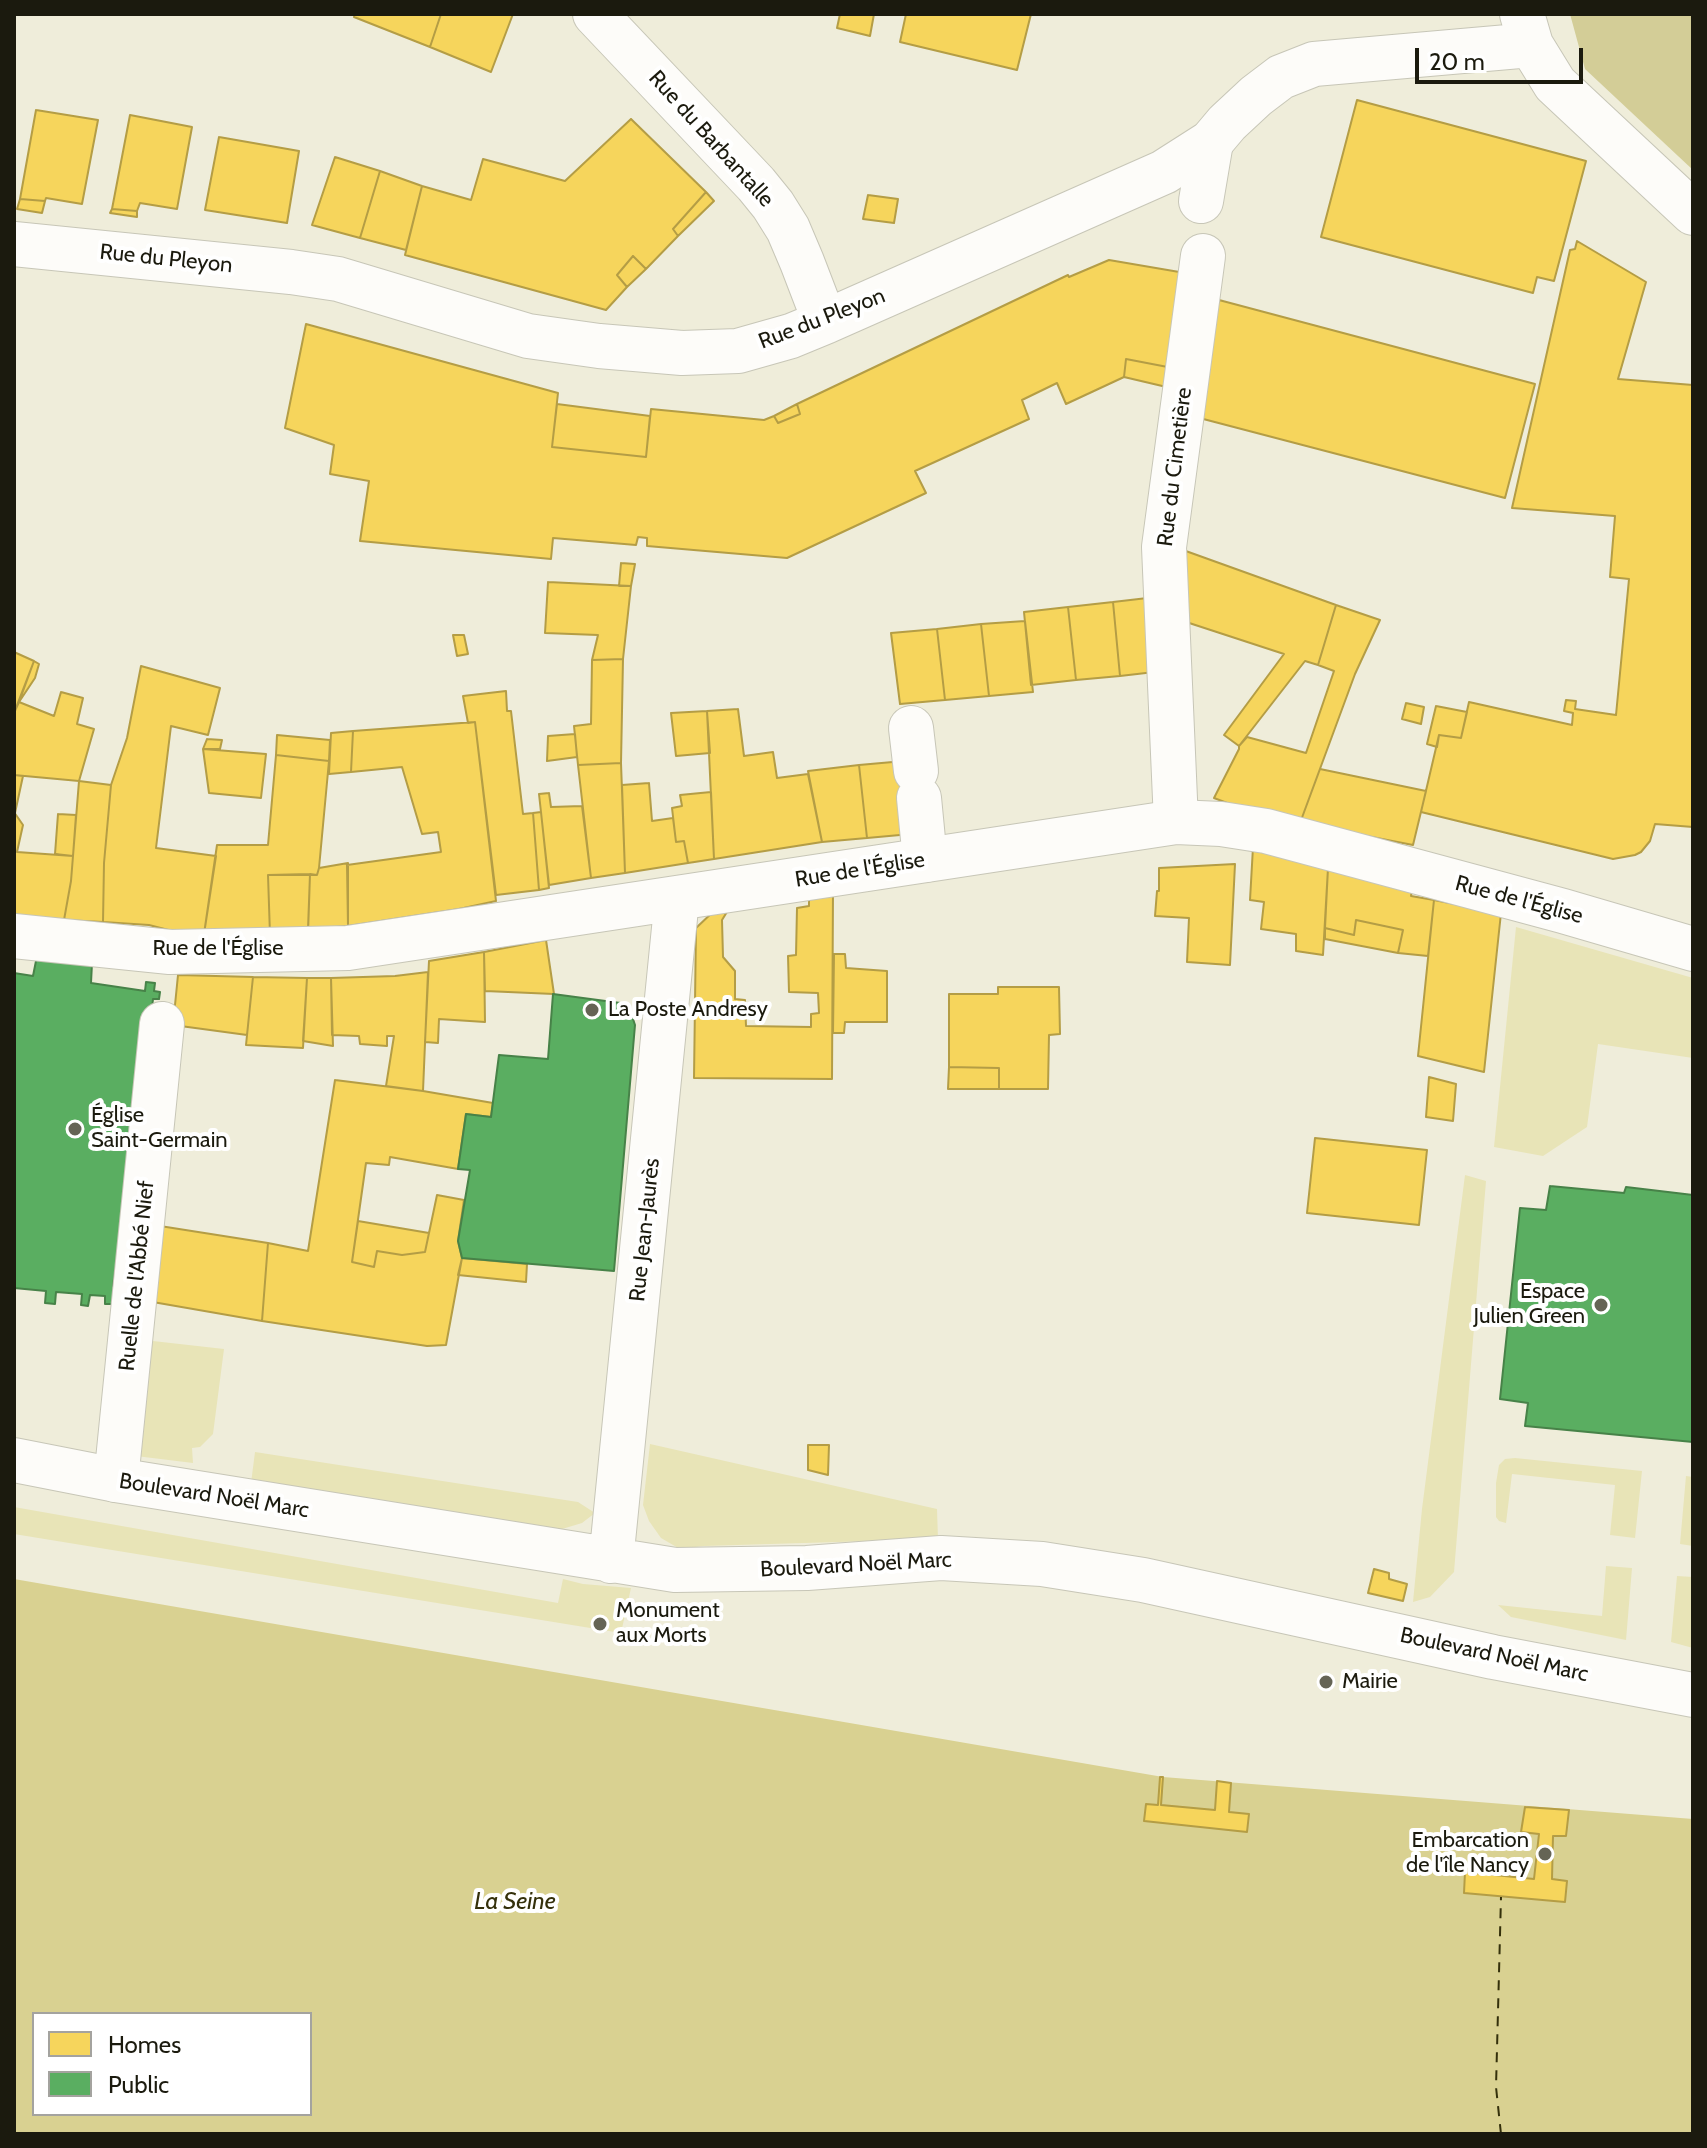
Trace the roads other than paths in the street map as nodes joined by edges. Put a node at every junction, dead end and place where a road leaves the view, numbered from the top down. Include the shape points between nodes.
1 (595, 14) edge
2 (1526, 30) edge
3 (1211, 142) junction
4 (1201, 201) dead end
5 (1693, 213) edge
6 (14, 244) edge
7 (1203, 256) dead end
8 (825, 322) junction
9 (911, 728) dead end
10 (1176, 822) junction
11 (925, 860) junction
12 (677, 898) junction
13 (14, 936) edge
14 (1693, 949) edge
15 (162, 1024) dead end
16 (14, 1460) edge
17 (116, 1480) junction
18 (611, 1561) junction
19 (1693, 1695) edge

1 - 8 street, Rue du Barbantalle via 773,205
2 - 3 street, Rue du Pleyon via 1314,64 1281,77
2 - 5 street via 1555,84
3 - 4 street
3 - 8 street, Rue du Pleyon via 1164,172
6 - 8 street, Rue du Pleyon via 338,279 528,336 599,346 682,353 738,351
7 - 10 street, Rue du Cimetière via 1164,547
9 - 11 street
10 - 11 street, Rue de l'Église
10 - 14 street, Rue de l'Église via 1266,831
11 - 12 street, Rue de l'Église
12 - 13 street, Rue de l'Église via 348,948 170,952
12 - 18 street, Rue Jean-Jaurès
15 - 17 street, Ruelle de l'Abbé Nief
16 - 17 street, Boulevard Noël Marc
17 - 18 street, Boulevard Noël Marc
18 - 19 street, Boulevard Noël Marc via 675,1570 941,1558 1042,1564 1143,1580

